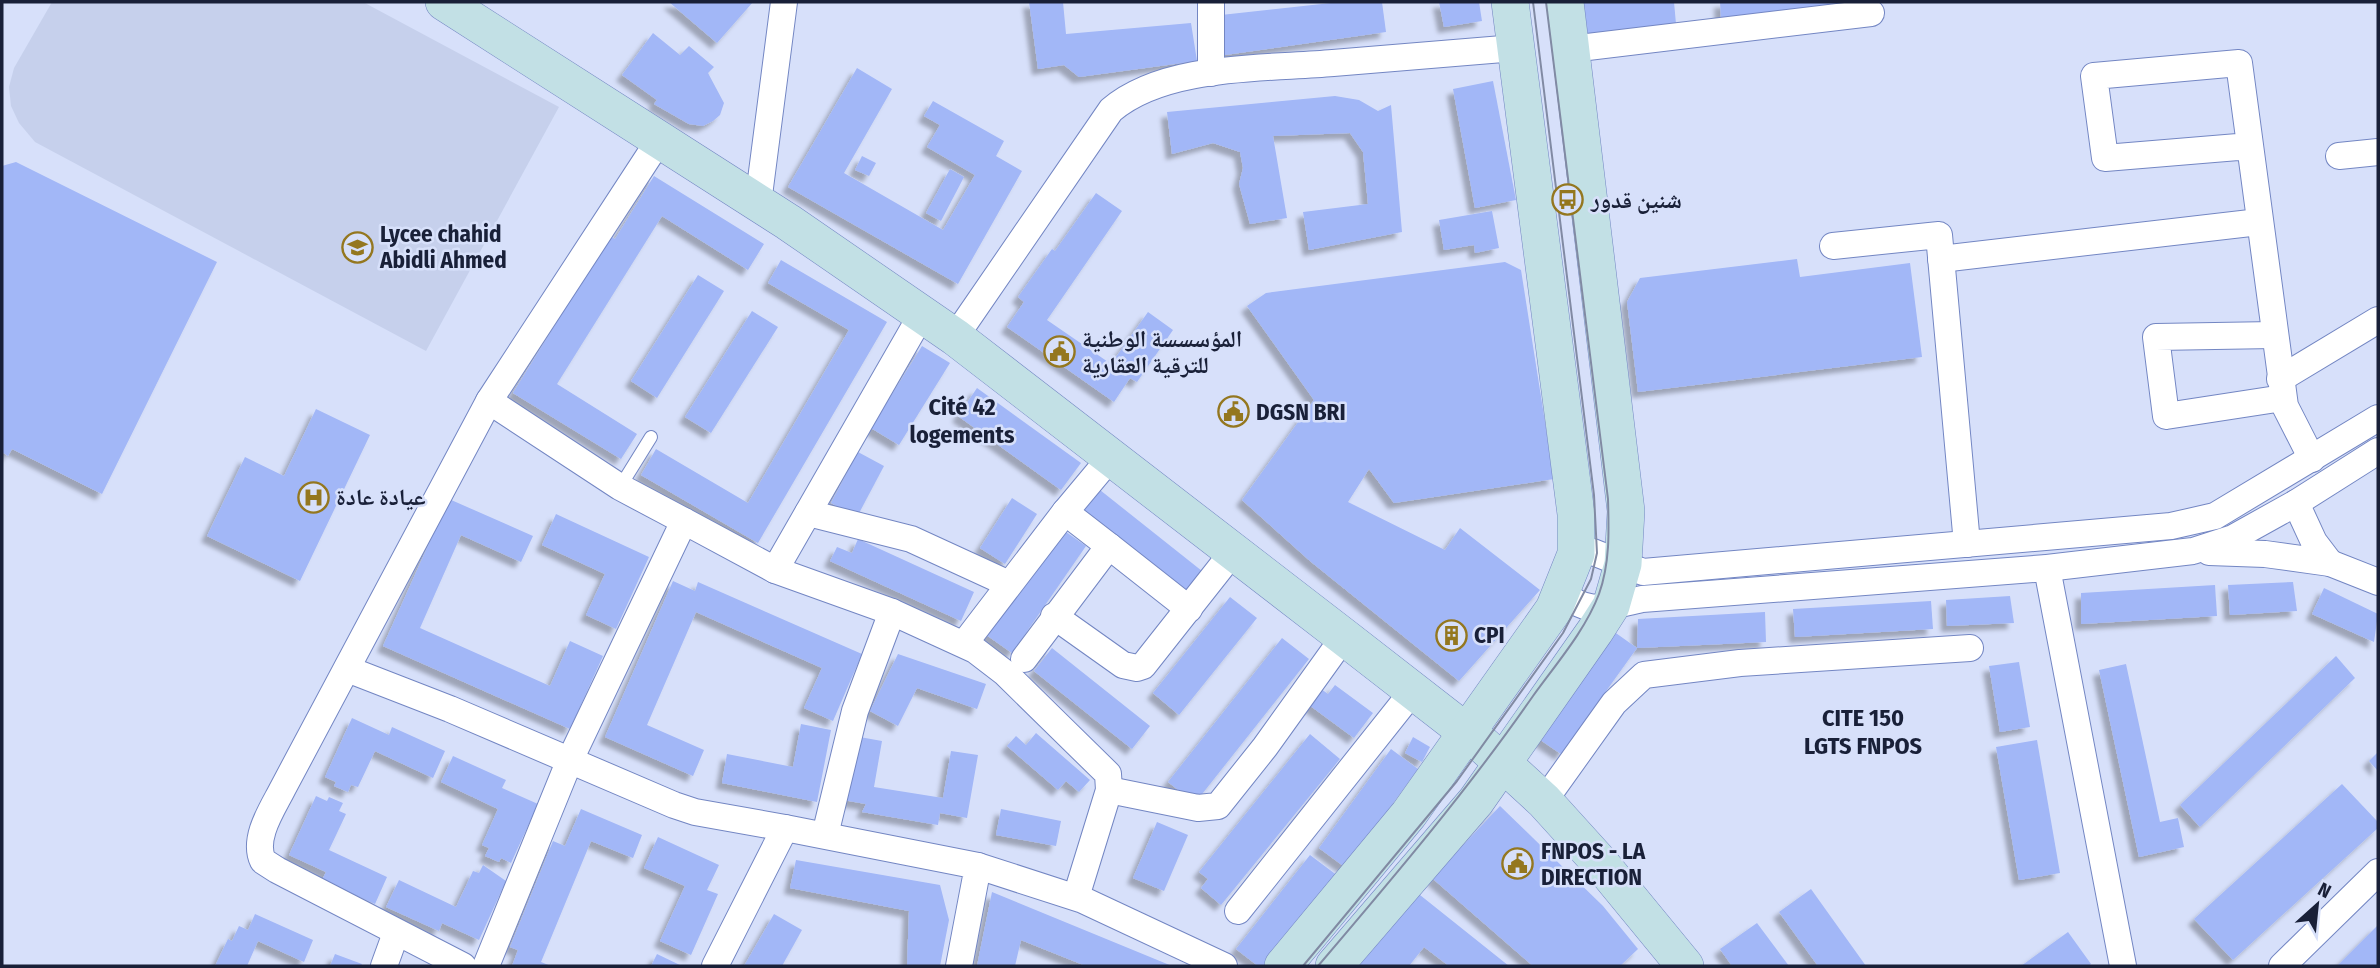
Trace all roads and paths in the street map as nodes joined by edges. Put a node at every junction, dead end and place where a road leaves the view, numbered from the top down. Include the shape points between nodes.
1 (444, 2) edge
2 (784, 2) edge
3 (1212, 2) edge
4 (1510, 2) edge
5 (1565, 2) edge
6 (1871, 13) dead end
7 (1515, 48) junction
8 (1571, 49) junction
9 (1211, 73) junction
10 (659, 142) junction
11 (2250, 146) junction
12 (2378, 152) edge
13 (2340, 156) dead end
14 (758, 203) junction
15 (2259, 222) junction
16 (1833, 246) dead end
17 (1941, 259) junction
18 (922, 314) junction
19 (2378, 320) edge
20 (2274, 335) junction
21 (955, 337) junction
22 (2282, 388) junction
23 (489, 401) junction
24 (2378, 418) edge
25 (651, 436) dead end
26 (2378, 451) edge
27 (1111, 457) junction
28 (2312, 459) junction
29 (620, 487) junction
30 (2296, 503) junction
31 (1065, 512) junction
32 (808, 513) junction
33 (684, 521) junction
34 (1967, 544) junction
35 (1109, 546) junction
36 (2193, 551) junction
37 (1233, 552) junction
38 (1576, 554) junction
39 (2330, 563) junction
40 (1623, 564) junction
41 (2047, 568) junction
42 (775, 570) junction
43 (2378, 582) edge
44 (1009, 583) junction
45 (1561, 590) junction
46 (1611, 606) junction
47 (1189, 609) junction
48 (892, 612) junction
49 (1054, 615) junction
50 (1344, 637) junction
51 (964, 644) junction
52 (1970, 648) dead end
53 (1024, 659) dead end
54 (347, 670) junction
55 (1413, 691) junction
56 (1464, 733) junction
57 (569, 762) junction
58 (1503, 762) junction
59 (1109, 790) junction
60 (1544, 801) junction
61 (785, 828) junction
62 (825, 835) junction
63 (978, 866) junction
64 (2378, 872) edge
65 (1076, 897) junction
66 (1238, 911) dead end
67 (396, 933) junction
68 (383, 966) edge
69 (463, 966) edge
70 (486, 966) edge
71 (715, 966) edge
72 (959, 966) edge
73 (1224, 966) edge
74 (1283, 966) edge
75 (1334, 966) edge
76 (1685, 966) edge
77 (2123, 966) edge
78 (2282, 966) edge

1 - 10 street
2 - 14 street
3 - 9 street
4 - 7 street
5 - 8 street
6 - 8 street
7 - 9 street
7 - 38 street via 1576,514
8 - 40 street via 1626,511
9 - 21 street via 1147,88 1111,110
10 - 14 street
10 - 23 street
11 - 11 street via 2239,63 2094,76 2105,158
11 - 15 street
12 - 13 street
14 - 18 street
15 - 17 street
15 - 20 street
16 - 17 street via 1939,234
17 - 34 street
18 - 21 street
18 - 32 street
19 - 22 street
20 - 22 street
20 - 22 street via 2156,337 2166,416
21 - 27 street
22 - 28 street
23 - 29 street
23 - 54 street
24 - 28 street
25 - 29 lane
26 - 30 street
27 - 31 street
27 - 37 street
28 - 34 street via 2215,516 2171,526
29 - 33 street
30 - 36 street via 2233,538
30 - 39 street via 2314,542
31 - 35 street
31 - 44 street
32 - 42 street
32 - 44 street via 911,539
33 - 42 street
33 - 57 street
34 - 40 street via 1643,572
35 - 47 street
35 - 49 street
36 - 39 street
36 - 41 street
37 - 47 street
37 - 50 street
38 - 40 street via 1593,552
38 - 45 street
39 - 43 street
40 - 46 street
41 - 46 street via 1642,599
41 - 77 street
42 - 48 street
44 - 51 street
45 - 46 street via 1580,606
45 - 56 street via 1554,609
46 - 58 street
47 - 49 street via 1150,661 1136,668 1116,661
48 - 51 street
48 - 62 street via 855,711
49 - 53 street
50 - 55 street
50 - 59 street via 1218,806 1198,808
51 - 59 street via 1005,673 1106,771
52 - 60 street via 1740,663 1644,675 1614,703
54 - 57 street
54 - 67 street via 264,829 261,856 277,870
55 - 56 street
55 - 66 street
56 - 58 street
56 - 74 street via 1409,814
57 - 61 street via 695,812
57 - 70 street
58 - 60 street
58 - 75 street via 1476,801
59 - 65 street
60 - 76 street
61 - 62 street
61 - 71 street
62 - 63 street
63 - 65 street
63 - 72 street
64 - 78 street
65 - 73 street
67 - 68 street
67 - 69 street

